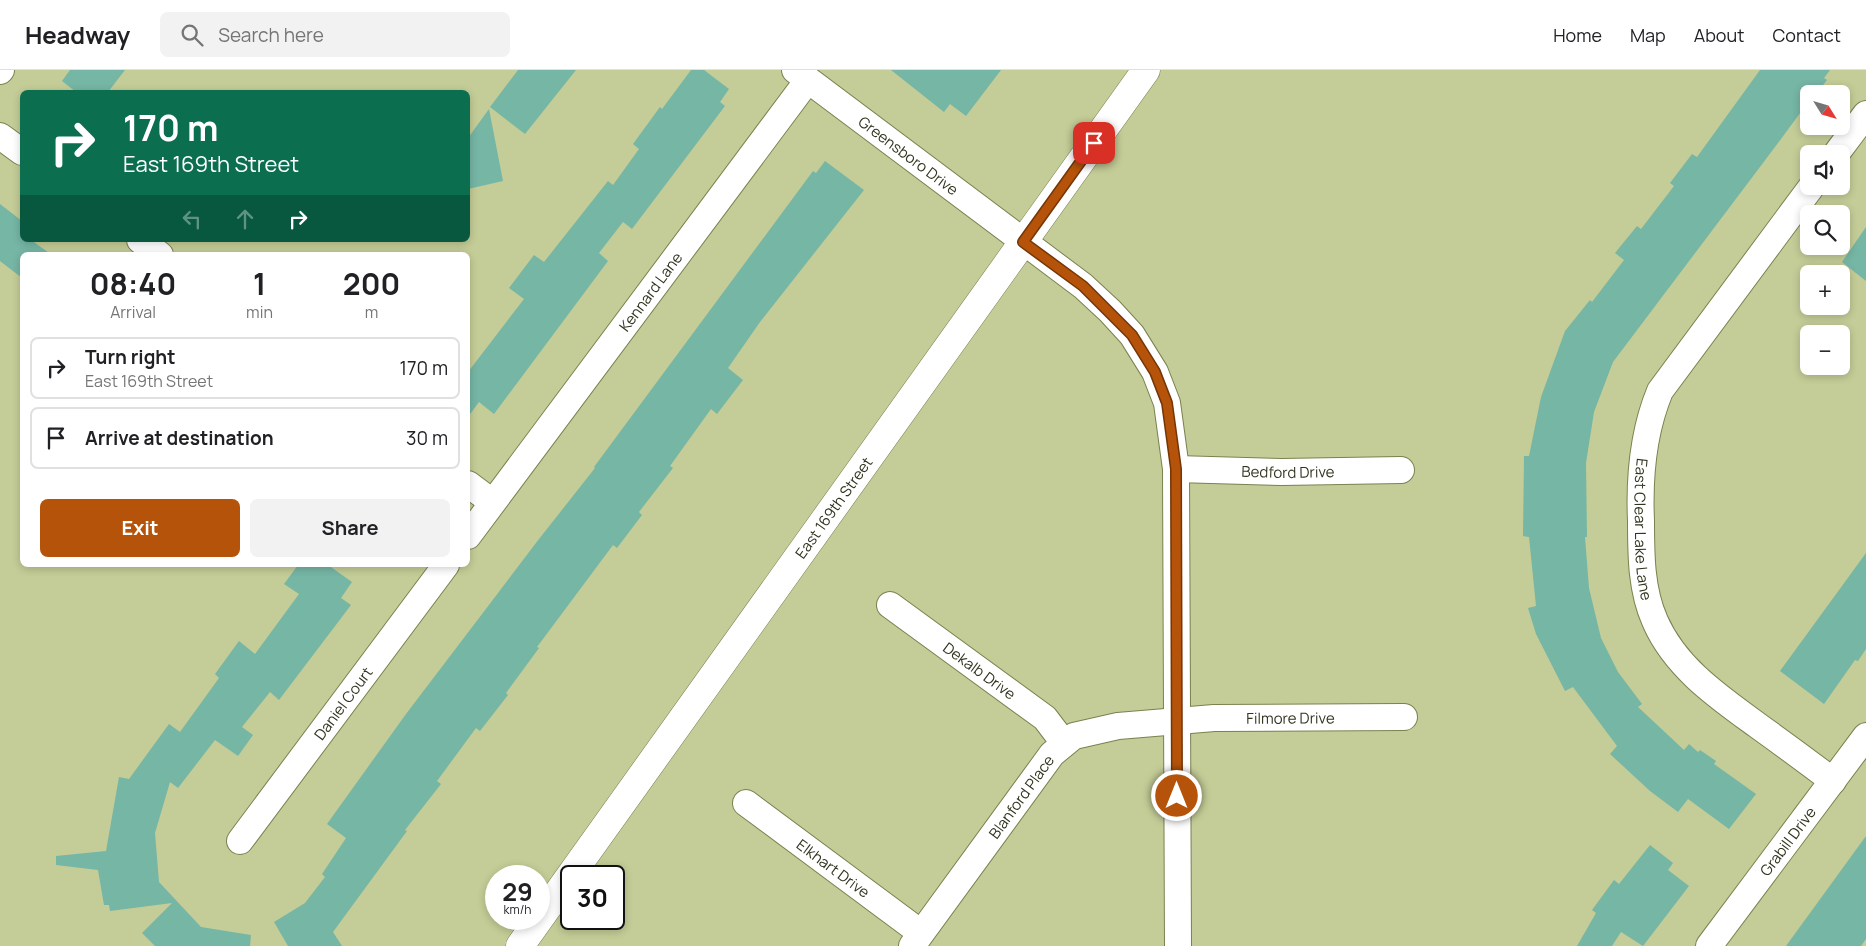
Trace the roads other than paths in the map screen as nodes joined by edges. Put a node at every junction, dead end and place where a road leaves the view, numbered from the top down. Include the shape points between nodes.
1 (1146, 70) edge
2 (802, 75) edge
3 (1866, 114) edge
4 (0, 136) edge
5 (1850, 148) edge
6 (20, 151) edge
7 (1805, 195) edge
8 (143, 242) edge
9 (1023, 242) junction
10 (156, 252) edge
11 (1176, 469) junction
12 (1401, 470) dead end
13 (470, 486) edge
14 (492, 502) junction
15 (470, 533) edge
16 (445, 567) edge
17 (890, 605) dead end
18 (1404, 717) dead end
19 (1176, 721) junction
20 (1866, 736) edge
21 (1064, 743) junction
22 (1833, 781) junction
23 (746, 803) dead end
24 (240, 841) dead end
25 (916, 939) edge
26 (520, 946) edge
27 (1178, 946) edge
28 (1709, 946) edge

1 - 9 street, East 169th Street
2 - 9 street, Greensboro Drive
2 - 14 street, Kennard Lane
3 - 5 street
4 - 6 street
7 - 22 street, East Clear Lake Lane via 1660,391 1644,440 1640,512 1642,558 1645,589 1655,620 1671,650 1720,698
8 - 10 street
9 - 11 street, Greensboro Drive via 1083,286 1132,335 1155,372 1167,403
9 - 26 street, East 169th Street
11 - 12 street, Bedford Drive via 1282,472
11 - 19 street, Greensboro Drive
13 - 14 street
14 - 15 street
16 - 24 street, Daniel Court
17 - 21 street, Dekalb Drive via 1044,718
18 - 19 street, Filmore Drive
19 - 21 street, Blanford Place via 1092,731
19 - 27 street, Greensboro Drive
20 - 22 street, Grabill Drive
21 - 25 street, Blanford Place via 1052,754
22 - 28 street, Grabill Drive
23 - 25 street, Elkhart Drive

